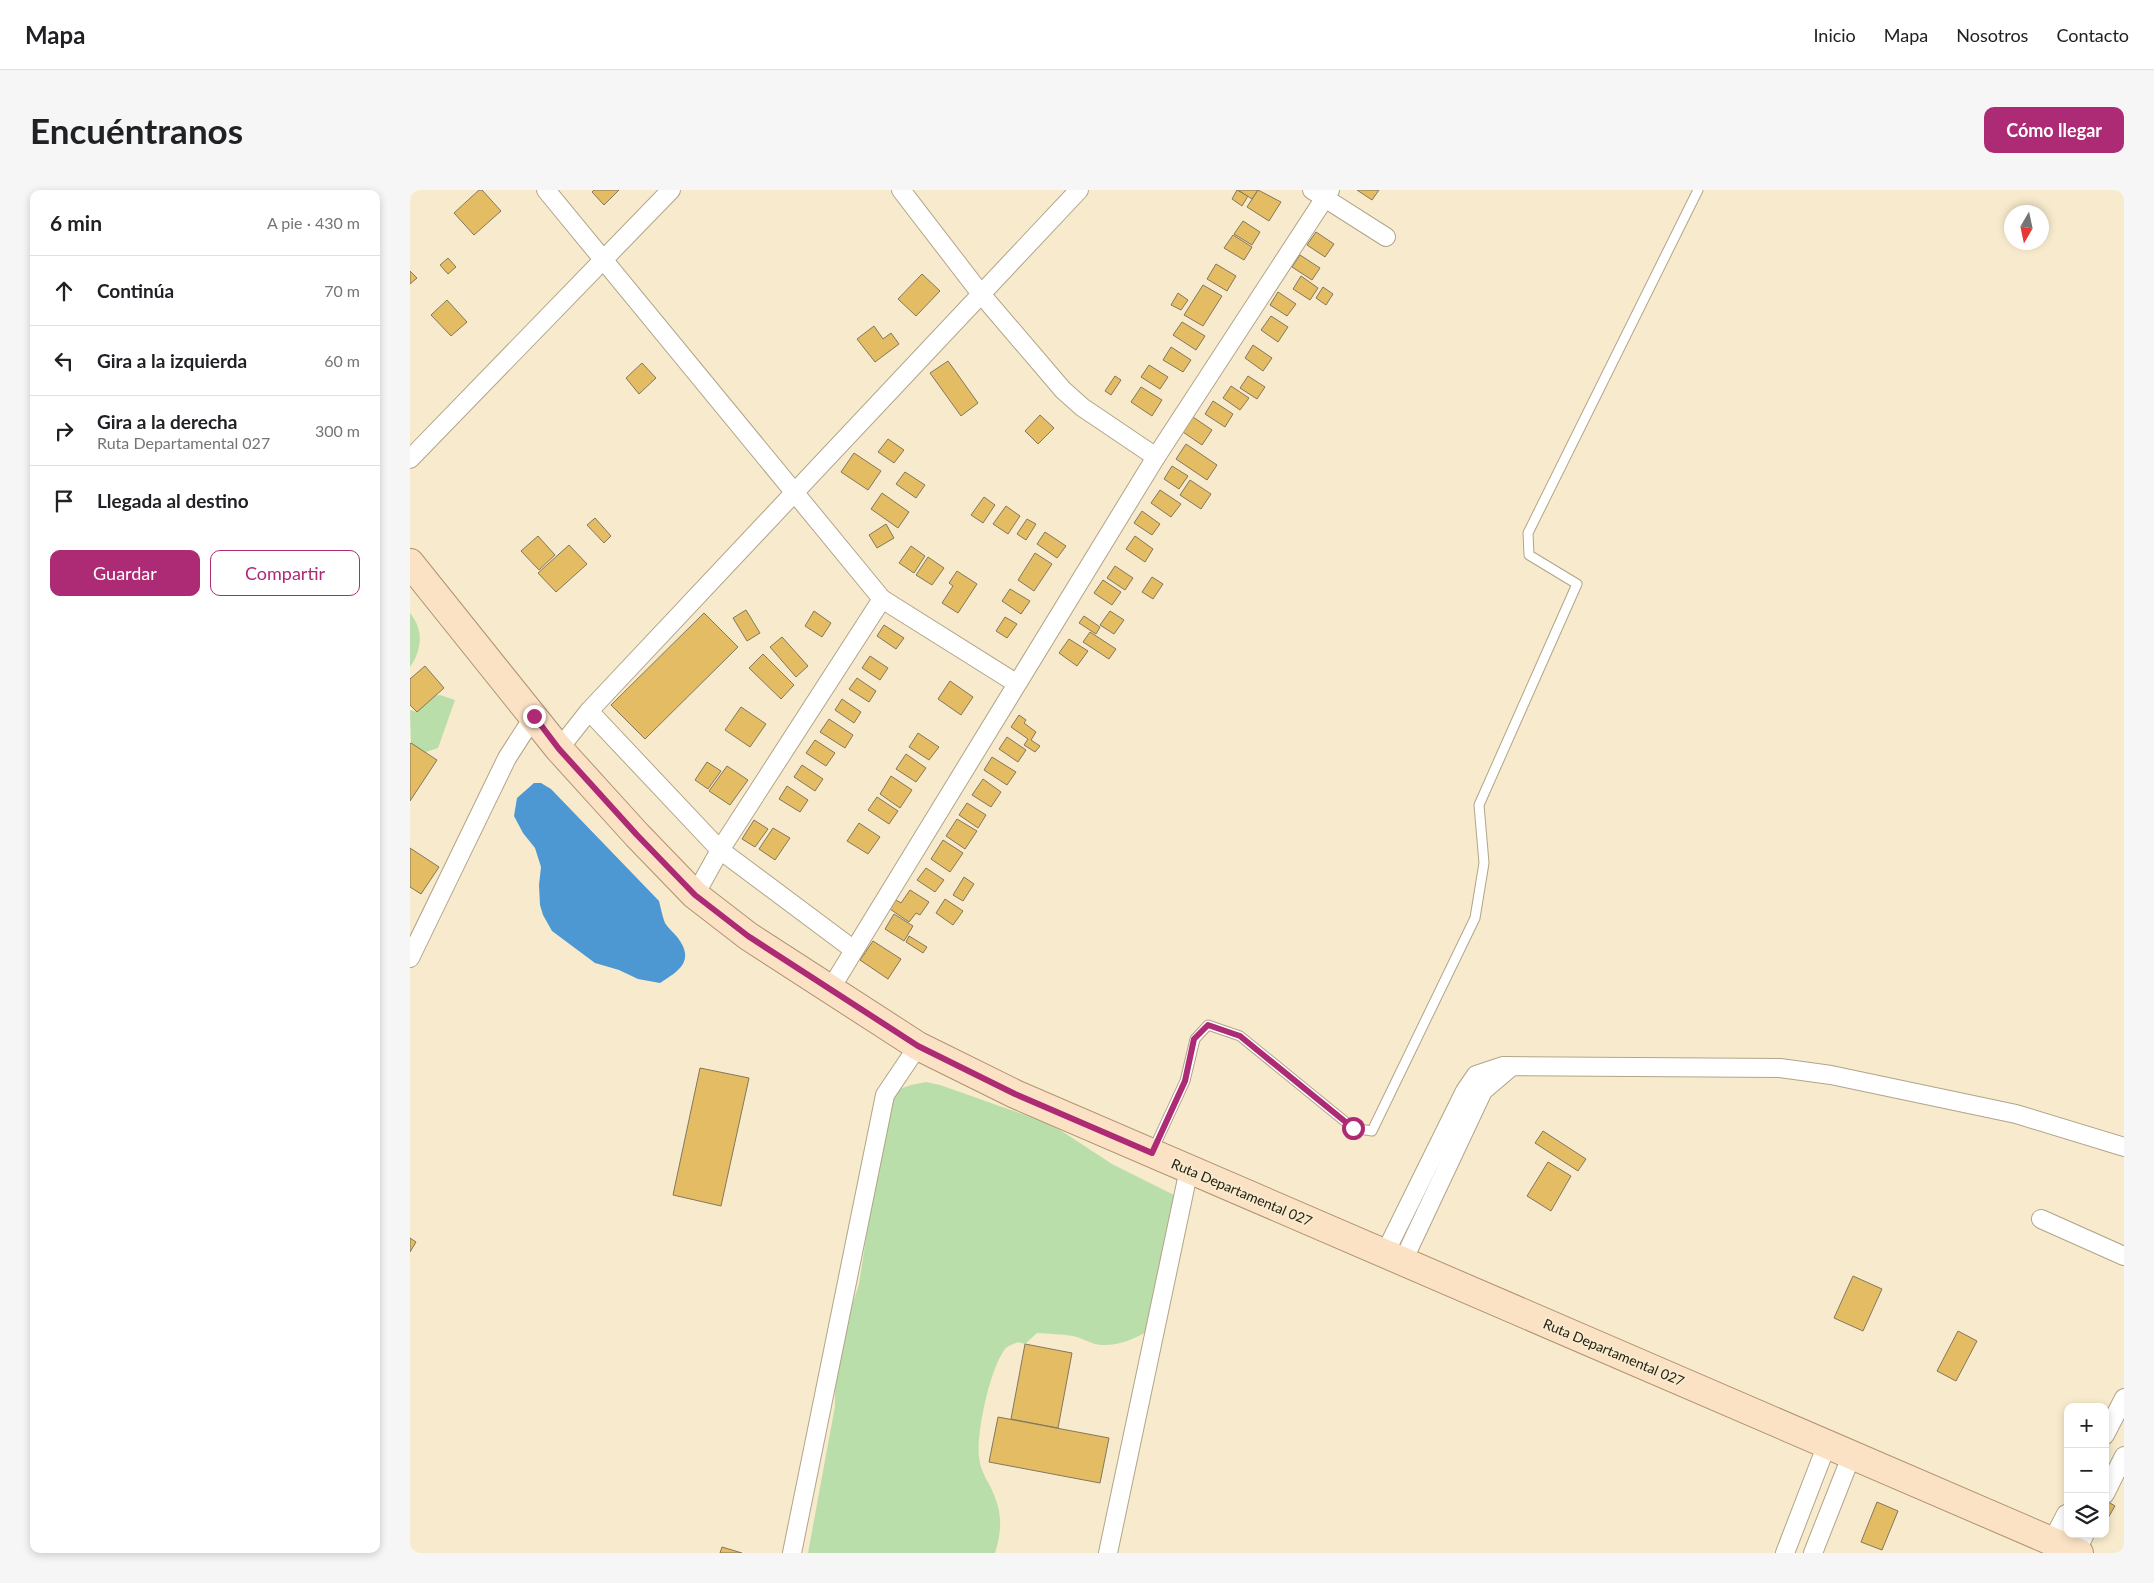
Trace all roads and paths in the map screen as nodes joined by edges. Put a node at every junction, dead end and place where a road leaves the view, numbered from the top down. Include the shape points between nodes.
1 (546, 190) edge
2 (671, 190) edge
3 (901, 190) edge
4 (1079, 190) edge
5 (1698, 190) edge
6 (1322, 193) edge
7 (1386, 237) dead end
8 (604, 260) junction
9 (981, 294) junction
10 (1156, 457) junction
11 (410, 459) edge
12 (795, 493) junction
13 (410, 563) edge
14 (882, 599) junction
15 (1016, 683) junction
16 (589, 710) junction
17 (534, 716) junction
18 (559, 749) junction
19 (720, 850) junction
20 (695, 895) junction
21 (854, 950) junction
22 (410, 958) edge
23 (830, 988) junction
24 (918, 1046) junction
25 (2124, 1146) edge
26 (1152, 1153) junction
27 (1189, 1169) junction
28 (2041, 1219) dead end
29 (2124, 1256) edge
30 (1394, 1257) junction
31 (2124, 1398) edge
32 (2109, 1427) edge
33 (1827, 1444) junction
34 (1852, 1454) junction
35 (2124, 1456) edge
36 (2106, 1493) edge
37 (2064, 1518) edge
38 (2052, 1541) junction
39 (2080, 1546) edge
40 (792, 1553) edge
41 (1108, 1553) edge
42 (1785, 1553) edge
43 (1813, 1553) edge

1 - 8 street
2 - 8 street
3 - 9 street
4 - 9 street
5 - 26 lane via 1528,534 1529,555 1577,584 1479,805 1484,863 1475,918 1372,1131 1353,1128 1240,1036 1208,1025 1194,1039 1185,1081
6 - 7 street
6 - 10 street
8 - 11 street
8 - 12 street
9 - 10 street via 1062,390
9 - 12 street
10 - 15 street
12 - 14 street
12 - 16 street
13 - 17 main road, Ruta Departamental 027
14 - 15 street
14 - 19 street
15 - 21 street
16 - 18 street
16 - 19 street
17 - 18 main road, Ruta Departamental 027
17 - 22 street via 507,758
18 - 20 main road, Ruta Departamental 027
19 - 20 street
19 - 21 street
20 - 23 main road, Ruta Departamental 027 via 748,936
21 - 23 street
23 - 24 main road, Ruta Departamental 027
24 - 26 main road, Ruta Departamental 027 via 1015,1094
24 - 40 street via 885,1095
25 - 30 street via 2016,1114 1831,1075 1780,1068 1512,1066 1483,1091
26 - 27 main road, Ruta Departamental 027
27 - 30 main road, Ruta Departamental 027
27 - 41 street
28 - 29 street
30 - 33 main road, Ruta Departamental 027
31 - 32 street
33 - 34 main road, Ruta Departamental 027
33 - 42 street
34 - 38 main road, Ruta Departamental 027
34 - 43 street
35 - 36 street
37 - 38 street
38 - 39 main road, Ruta Departamental 027

